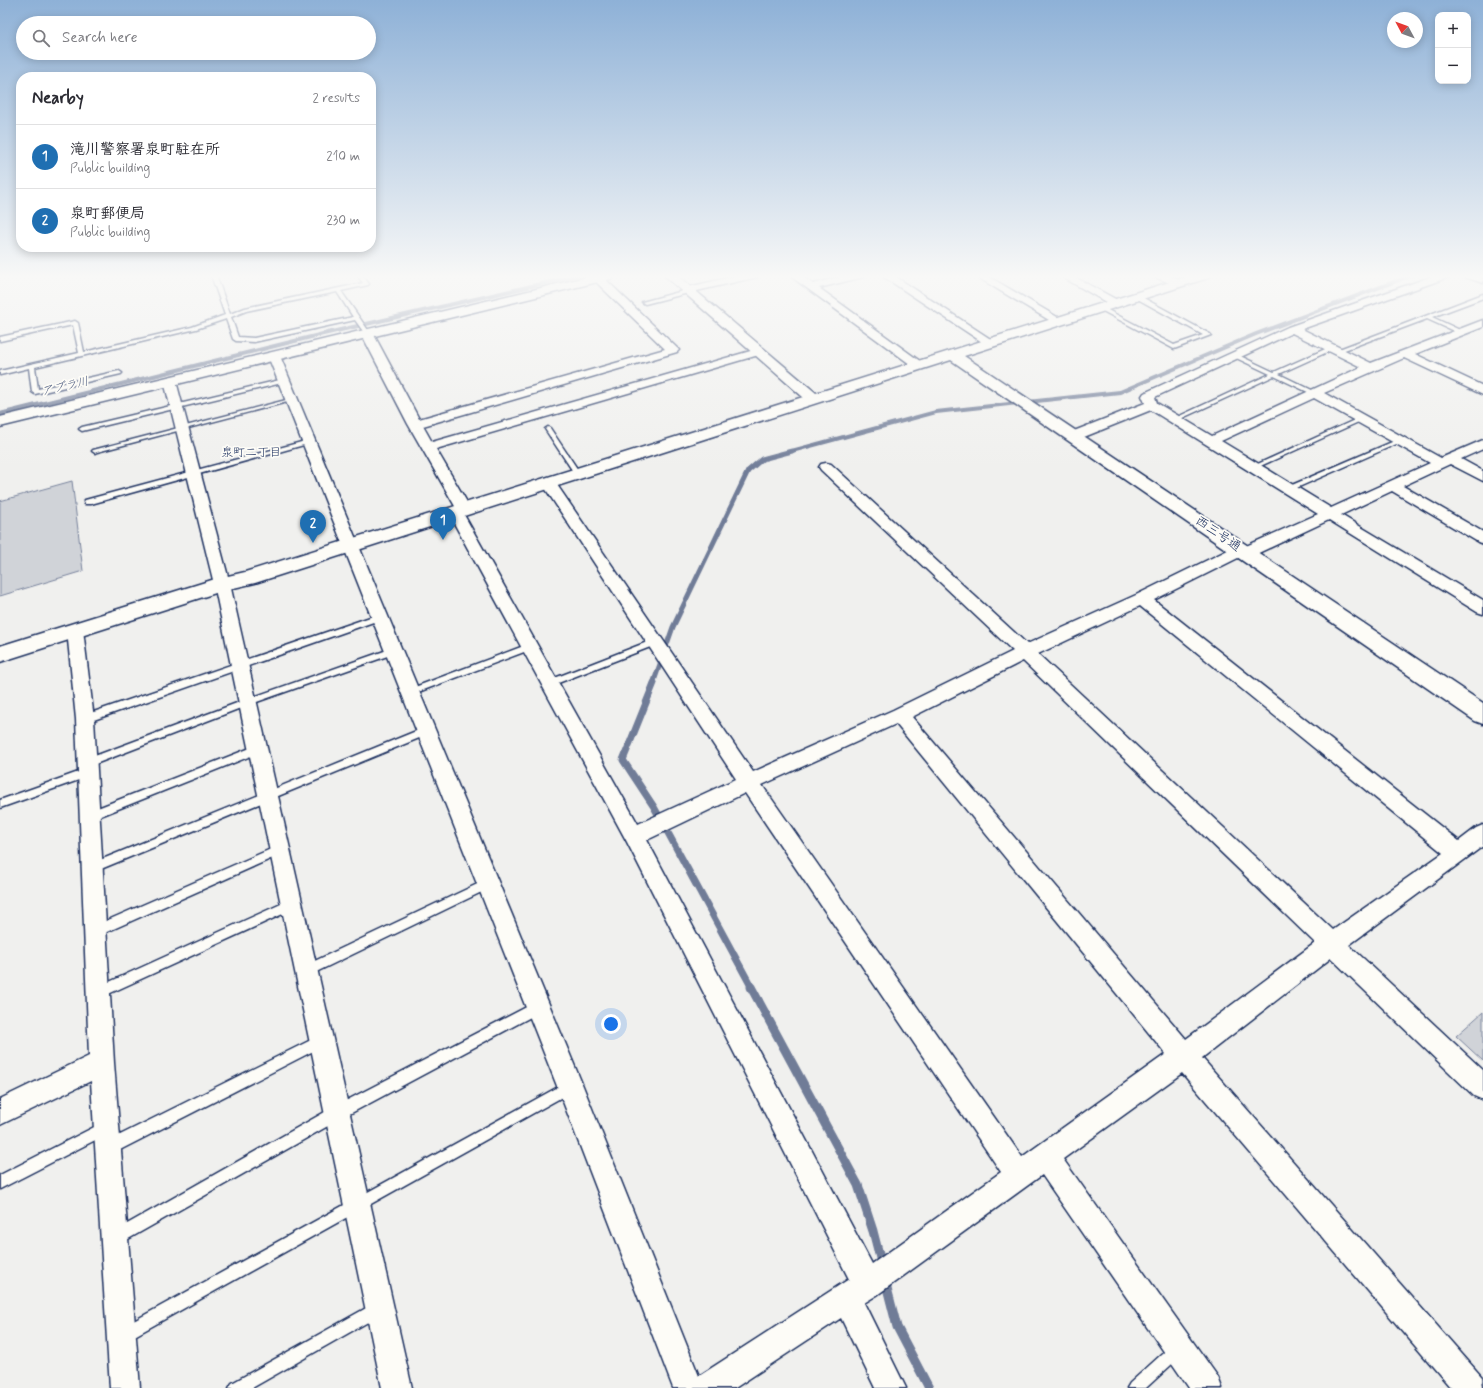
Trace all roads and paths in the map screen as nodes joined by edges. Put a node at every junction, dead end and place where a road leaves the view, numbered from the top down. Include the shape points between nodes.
1 (79, 340) edge
2 (143, 340) edge
3 (340, 340) edge
4 (371, 340) edge
5 (663, 340) edge
6 (744, 340) edge
7 (884, 340) edge
8 (986, 340) edge
9 (996, 340) edge
10 (1160, 340) edge
11 (1194, 340) edge
12 (1268, 340) edge
13 (1315, 340) edge
14 (1361, 340) edge
15 (1441, 340) edge
16 (989, 342) junction
17 (1334, 349) junction
18 (758, 352) junction
19 (82, 354) junction
20 (952, 354) junction
21 (1405, 354) junction
22 (1234, 355) junction
23 (274, 356) junction
24 (918, 364) junction
25 (32, 366) junction
26 (1371, 367) junction
27 (119, 372) dead end
28 (0, 373) edge
29 (1273, 374) junction
30 (170, 381) junction
31 (284, 381) junction
32 (1483, 391) edge
33 (1314, 393) junction
34 (813, 398) junction
35 (292, 400) junction
36 (1152, 405) junction
37 (177, 407) junction
38 (1176, 419) junction
39 (1361, 420) junction
40 (0, 422) edge
41 (415, 424) junction
42 (182, 428) junction
43 (82, 429) dead end
44 (548, 429) dead end
45 (1074, 436) junction
46 (1211, 441) junction
47 (1399, 441) junction
48 (309, 442) junction
49 (1483, 444) edge
50 (428, 447) junction
51 (95, 451) dead end
52 (1445, 462) junction
53 (826, 467) dead end
54 (1254, 467) junction
55 (193, 472) junction
56 (577, 473) junction
57 (1483, 477) edge
58 (548, 482) junction
59 (1391, 485) junction
60 (1289, 488) junction
61 (88, 502) dead end
62 (459, 510) junction
63 (1330, 513) junction
64 (1483, 539) edge
65 (350, 545) junction
66 (1243, 552) junction
67 (222, 584) junction
68 (1142, 600) junction
69 (1483, 608) edge
70 (379, 617) junction
71 (75, 630) junction
72 (655, 642) junction
73 (529, 646) junction
74 (393, 651) junction
75 (1025, 652) junction
76 (0, 654) edge
77 (240, 665) junction
78 (550, 683) junction
79 (410, 692) junction
80 (248, 702) junction
81 (899, 715) junction
82 (1483, 715) edge
83 (85, 719) junction
84 (426, 731) junction
85 (258, 749) junction
86 (87, 768) junction
87 (749, 782) junction
88 (268, 796) junction
89 (0, 804) edge
90 (90, 816) junction
91 (1483, 834) edge
92 (634, 836) junction
93 (280, 850) junction
94 (1459, 853) junction
95 (92, 868) junction
96 (488, 884) junction
97 (292, 904) junction
98 (96, 931) junction
99 (1332, 944) junction
100 (306, 971) junction
101 (98, 992) junction
102 (538, 1007) junction
103 (321, 1040) junction
104 (1184, 1056) junction
105 (102, 1063) junction
106 (570, 1086) junction
107 (1483, 1087) edge
108 (0, 1112) edge
109 (337, 1113) junction
110 (107, 1138) junction
111 (1045, 1156) junction
112 (1019, 1175) junction
113 (0, 1182) edge
114 (357, 1204) junction
115 (114, 1239) junction
116 (857, 1291) junction
117 (379, 1307) junction
118 (121, 1335) junction
119 (1179, 1348) junction
120 (125, 1388) edge
121 (238, 1388) edge
122 (397, 1388) edge
123 (688, 1388) edge
124 (708, 1388) edge
125 (891, 1388) edge
126 (1135, 1388) edge
127 (1207, 1388) edge
128 (1471, 1388) edge

1 - 19 lane
2 - 19 lane
3 - 23 street
4 - 41 street
5 - 41 street via 673,350
6 - 18 street
7 - 24 street
8 - 16 street
9 - 16 street
10 - 11 lane via 1174,347
12 - 22 street
13 - 17 street
14 - 17 lane
15 - 21 street
16 - 20 street
17 - 26 street
17 - 29 lane
18 - 34 street
18 - 50 street
19 - 25 lane
20 - 24 street
20 - 45 street, 西三号通
21 - 26 street
21 - 32 street
22 - 29 lane
22 - 36 street via 1148,396
23 - 30 street
23 - 31 street
24 - 34 street
25 - 27 lane via 35,392
25 - 28 lane
26 - 33 street
29 - 33 lane
29 - 38 lane
30 - 37 street
30 - 40 street
31 - 35 street
31 - 37 lane
33 - 39 street
33 - 46 street
34 - 56 street
35 - 42 lane
35 - 48 street
36 - 38 street
36 - 45 street
37 - 42 street
37 - 43 lane
38 - 46 street
39 - 47 street
39 - 54 lane
41 - 50 street
42 - 51 lane
42 - 55 street
44 - 56 lane
45 - 66 street, 西三号通
46 - 54 street
47 - 52 street
47 - 60 lane
48 - 55 lane
48 - 65 street
49 - 52 street
50 - 62 street
52 - 57 street
52 - 59 street
53 - 75 street
54 - 60 street
55 - 61 lane
55 - 67 street
56 - 58 street
58 - 62 street
58 - 72 street
59 - 63 street
59 - 64 street
60 - 63 street
62 - 65 street
62 - 73 street
63 - 66 street
63 - 69 street
65 - 67 street
65 - 70 street
66 - 68 street
66 - 82 street, 西三号通
67 - 71 street
67 - 77 street
68 - 75 street
68 - 94 street
70 - 74 street
70 - 77 lane
71 - 76 street
71 - 83 street
72 - 78 lane
72 - 87 street
73 - 78 street
73 - 79 lane
74 - 79 street
74 - 80 lane
75 - 81 street
75 - 99 street
77 - 80 street
77 - 83 lane
78 - 92 street
79 - 84 street
80 - 85 street
80 - 86 lane
81 - 87 street
81 - 104 street
83 - 86 street
84 - 88 lane
84 - 96 street
85 - 88 street
85 - 90 lane
86 - 89 lane
86 - 90 street
87 - 92 street
87 - 112 street
88 - 93 street
88 - 95 lane
90 - 95 street
91 - 94 street
92 - 116 street
93 - 97 street
93 - 98 lane
94 - 99 street
95 - 98 street
96 - 100 lane
96 - 102 street
97 - 100 street
97 - 101 lane
98 - 101 street
99 - 104 street
99 - 107 street
100 - 103 street
101 - 105 street
102 - 106 street
102 - 109 lane
103 - 109 street
103 - 110 lane
104 - 111 street
104 - 128 street
105 - 108 street
105 - 110 street
106 - 114 lane
106 - 123 street
109 - 114 street
109 - 115 lane
110 - 113 lane
110 - 115 street
111 - 112 street
111 - 119 street
112 - 116 street
114 - 117 street
114 - 118 lane
115 - 118 street
116 - 124 street
116 - 125 street
117 - 121 lane
117 - 122 street
118 - 120 street
119 - 126 lane
119 - 127 street

